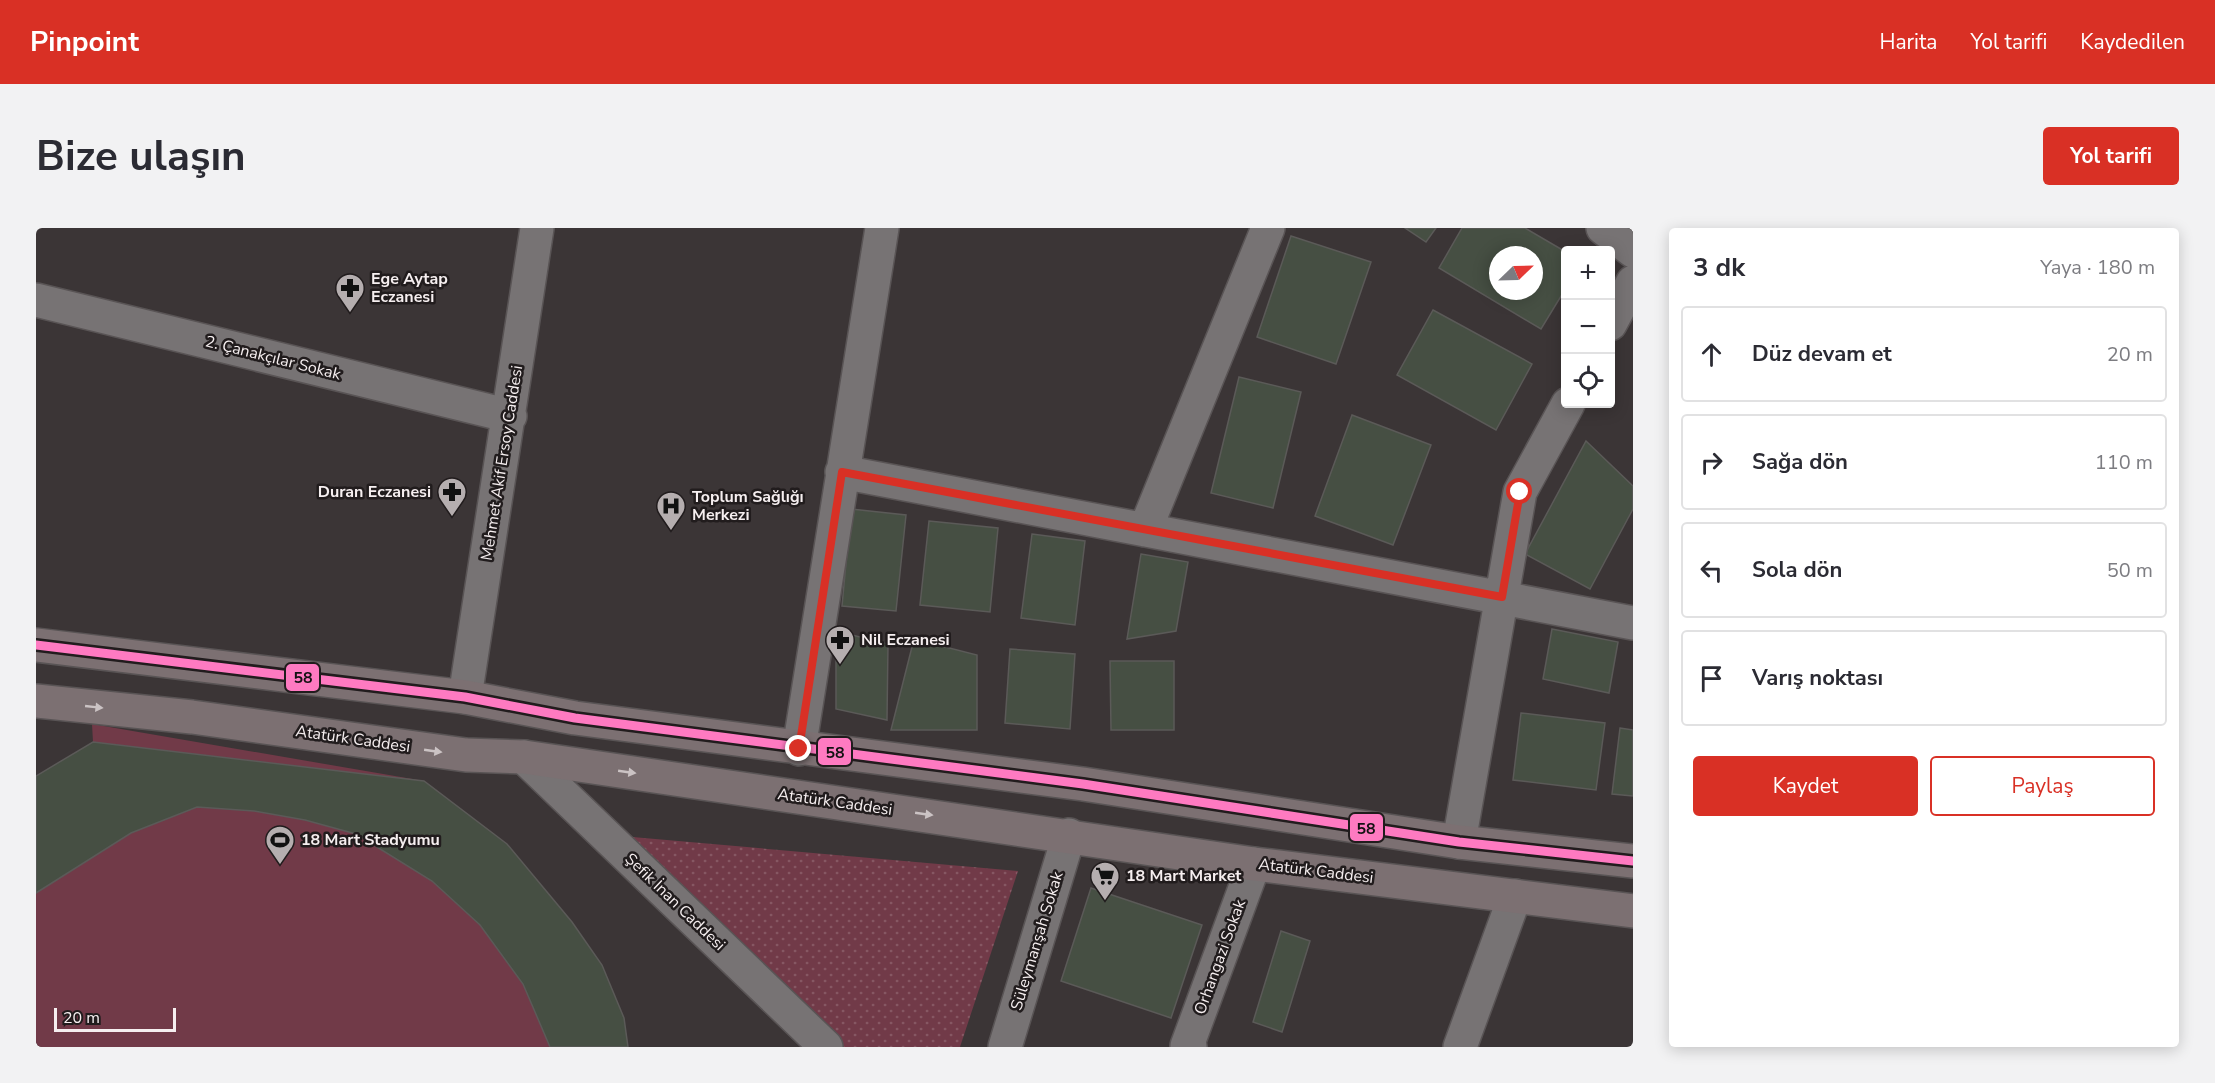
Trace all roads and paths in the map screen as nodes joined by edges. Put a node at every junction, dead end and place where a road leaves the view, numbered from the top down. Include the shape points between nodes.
1 (537, 228) edge
2 (882, 228) edge
3 (1268, 228) edge
4 (1603, 228) edge
5 (1633, 251) edge
6 (1633, 282) edge
7 (36, 300) edge
8 (1615, 316) edge
9 (1566, 408) edge
10 (510, 416) junction
11 (842, 472) junction
12 (1145, 530) junction
13 (1502, 597) junction
14 (1633, 623) edge
15 (36, 645) edge
16 (465, 697) junction
17 (36, 701) edge
18 (799, 749) junction
19 (524, 757) junction
20 (1069, 835) junction
21 (1459, 842) junction
22 (1633, 861) edge
23 (1254, 864) junction
24 (1515, 896) junction
25 (1633, 911) edge
26 (826, 1047) edge
27 (1005, 1047) edge
28 (1190, 1047) edge
29 (1460, 1047) edge

1 - 10 street, Mehmet Akif Ersoy Caddesi
2 - 11 street
3 - 12 street
4 - 5 street
6 - 8 street
7 - 10 street, 2. Çanakçılar Sokak
9 - 13 street via 1520,492
10 - 16 street, Mehmet Akif Ersoy Caddesi
11 - 12 street
11 - 18 street
12 - 13 street
13 - 14 street
13 - 21 street
15 - 16 highway
16 - 18 highway via 575,718
17 -> 19 highway, Atatürk Caddesi via 192,717 466,755
18 - 21 highway via 1083,784
19 -> 20 highway, Atatürk Caddesi
19 - 26 street, Şefik İnan Caddesi
20 - 23 highway, Atatürk Caddesi
20 - 27 street, Süleymanşah Sokak
21 - 22 highway
23 - 24 highway, Atatürk Caddesi
23 - 28 street, Orhangazi Sokak via 1187,1046
24 - 25 highway, Atatürk Caddesi
24 - 29 street

